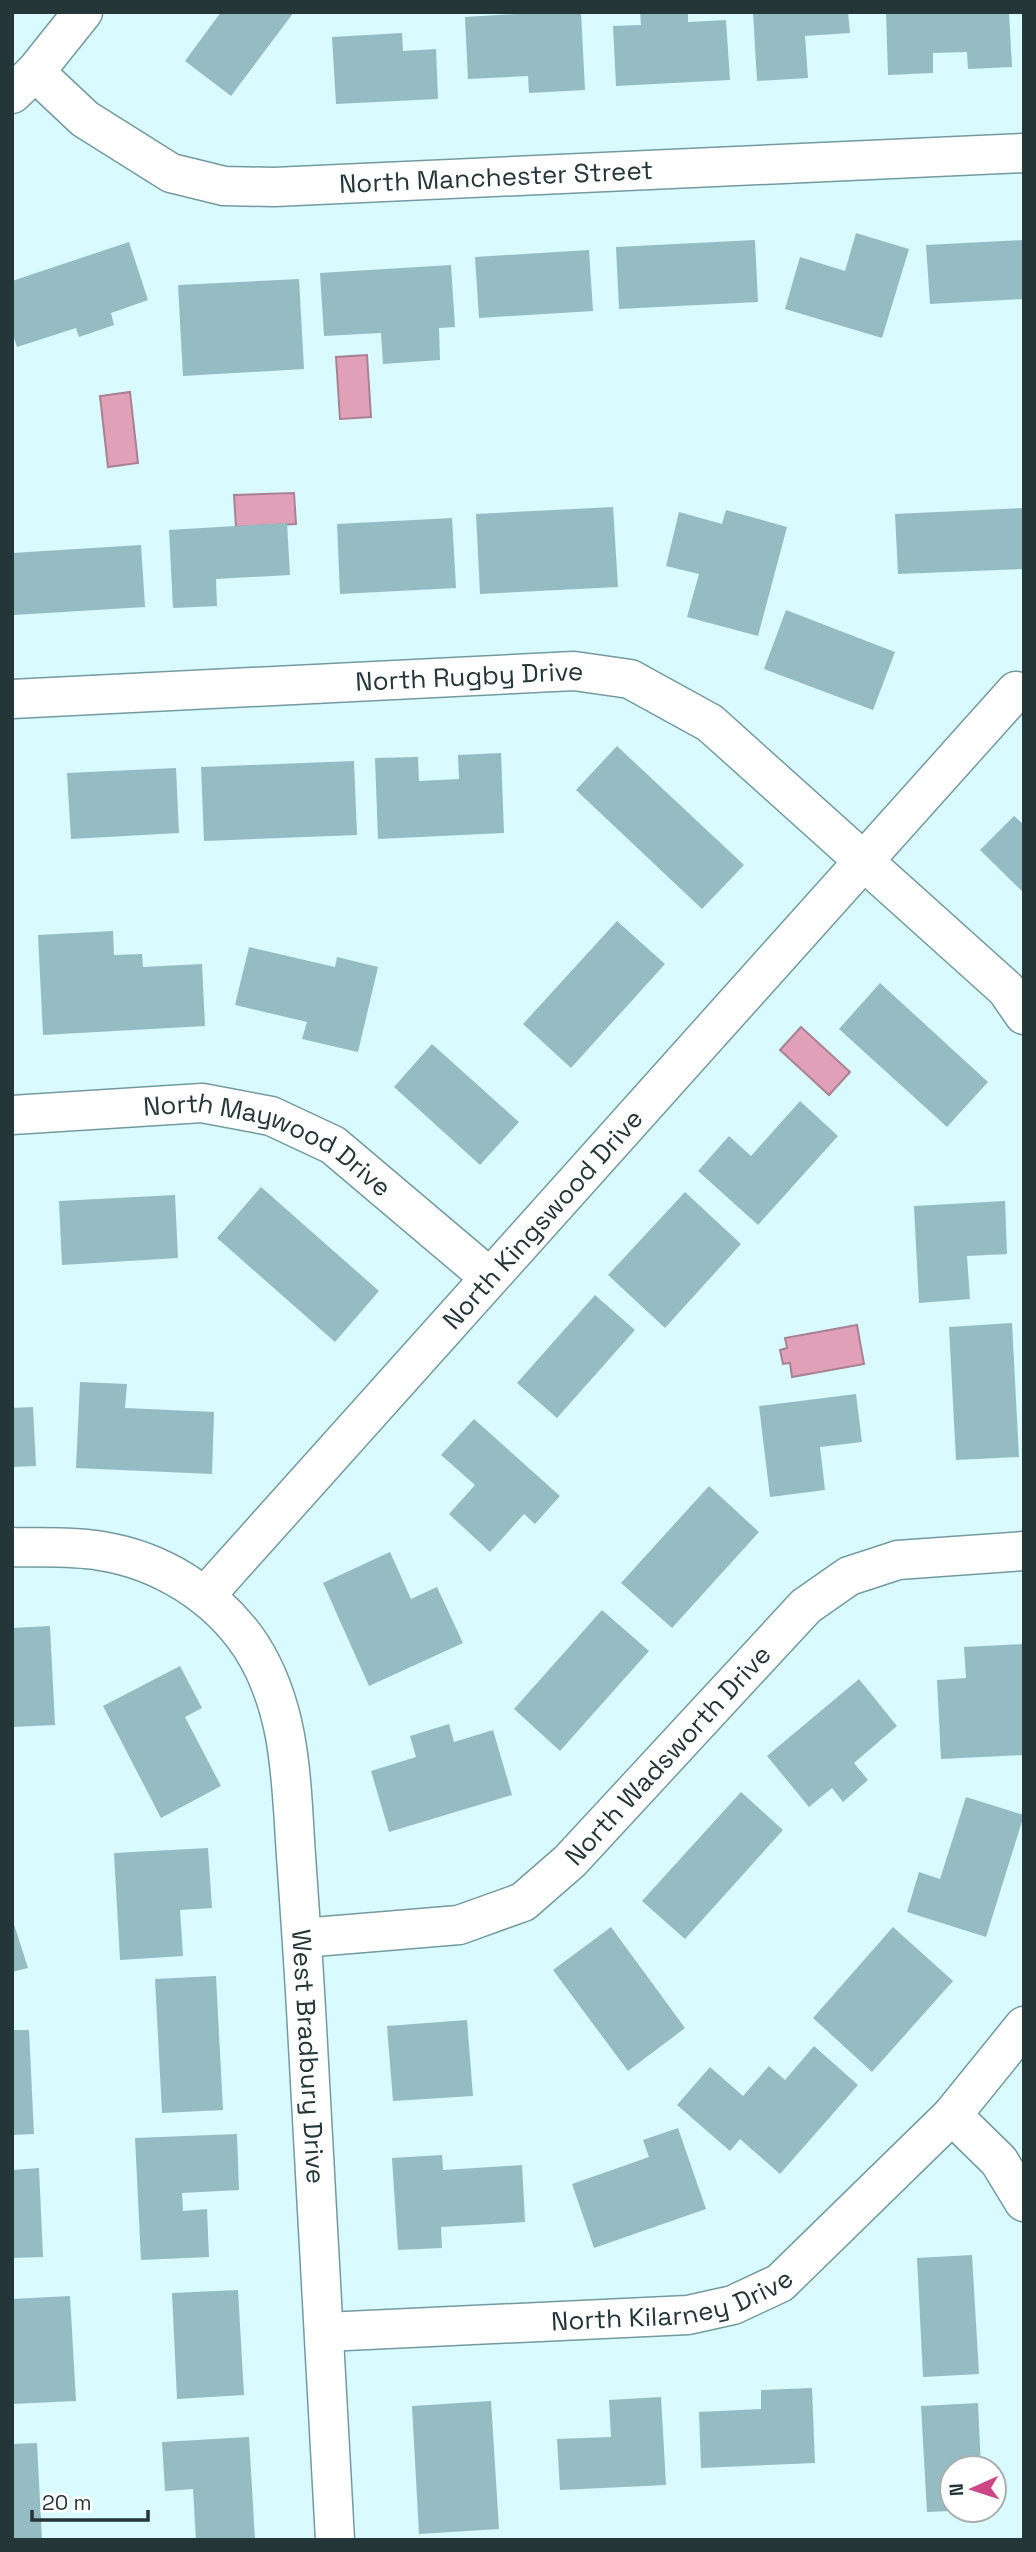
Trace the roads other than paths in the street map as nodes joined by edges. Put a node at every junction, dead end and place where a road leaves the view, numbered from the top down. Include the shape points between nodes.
1 (83, 12) edge
2 (24, 83) edge
3 (1024, 153) edge
4 (1016, 691) dead end
5 (12, 699) edge
6 (863, 861) junction
7 (1024, 1015) edge
8 (12, 1115) edge
9 (489, 1277) junction
10 (12, 1548) edge
11 (1024, 1551) edge
12 (205, 1596) junction
13 (302, 1938) junction
14 (1024, 2026) edge
15 (952, 2115) junction
16 (1024, 2202) edge
17 (325, 2332) junction
18 (335, 2540) edge

1 - 2 street
2 - 3 street, North Manchester Street via 171,173 224,186 288,187
4 - 6 street, North Kingswood Drive
5 - 6 street, North Rugby Drive via 573,671 630,679 710,723
6 - 7 street, North Rugby Drive via 1006,989
6 - 9 street, North Kingswood Drive
8 - 9 street, North Maywood Drive via 202,1103 271,1116 333,1145
9 - 12 street, North Kingswood Drive
10 - 12 street via 86,1549 129,1556 166,1571
11 - 13 street, North Wadsworth Drive via 898,1560 849,1576 806,1606 570,1861 523,1902 459,1925
12 - 13 street, West Bradbury Drive via 249,1644 270,1678 282,1714 289,1752
13 - 17 street, West Bradbury Drive
14 - 15 street, North Kilarney Drive
15 - 16 street via 999,2161
15 - 17 street, North Kilarney Drive via 780,2283 733,2305 688,2315
17 - 18 street, West Bradbury Drive

